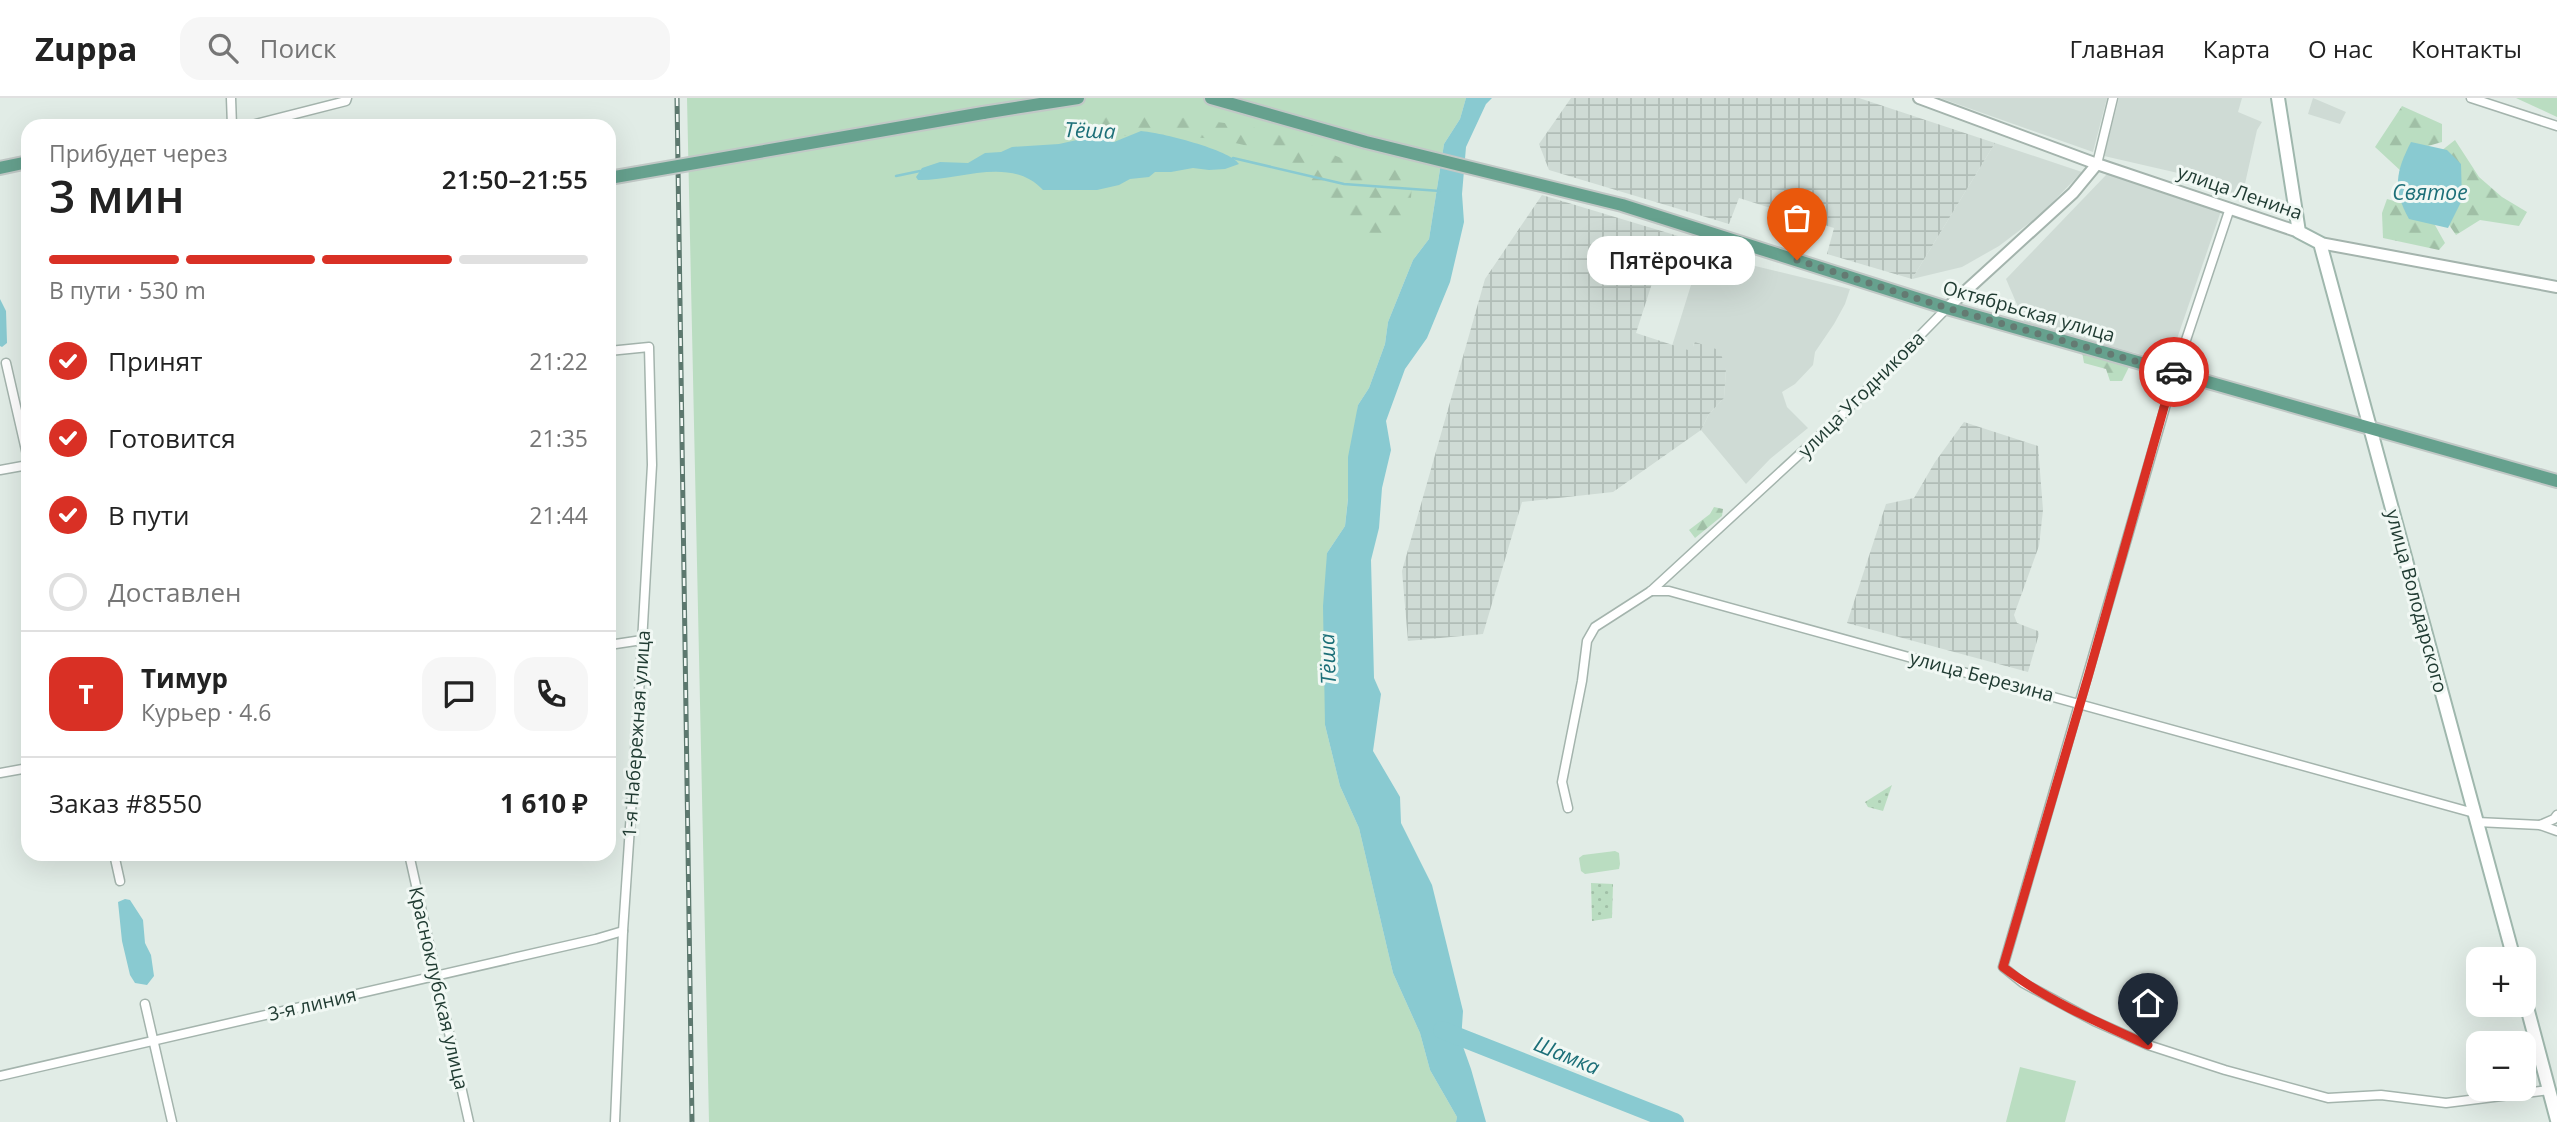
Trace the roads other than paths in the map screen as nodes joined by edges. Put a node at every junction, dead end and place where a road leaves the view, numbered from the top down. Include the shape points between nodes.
1 (231, 98) edge
2 (347, 98) edge
3 (1078, 98) edge
4 (1211, 98) edge
5 (1919, 98) edge
6 (2113, 98) edge
7 (2278, 98) edge
8 (2471, 98) edge
9 (232, 119) edge
10 (275, 119) edge
11 (2557, 126) edge
12 (21, 164) edge
13 (2097, 164) junction
14 (0, 168) edge
15 (616, 177) edge
16 (2230, 208) junction
17 (2299, 232) junction
18 (2320, 243) junction
19 (2557, 287) edge
20 (1947, 308) junction
21 (616, 350) edge
22 (6, 363) dead end
23 (2175, 373) junction
24 (21, 428) edge
25 (2371, 428) junction
26 (21, 466) edge
27 (0, 470) edge
28 (2557, 481) edge
29 (1651, 591) junction
30 (642, 640) junction
31 (616, 644) edge
32 (2081, 703) junction
33 (21, 769) edge
34 (0, 773) edge
35 (1568, 808) dead end
36 (2557, 815) edge
37 (2476, 817) junction
38 (2540, 825) junction
39 (2557, 831) edge
40 (116, 861) edge
41 (411, 861) edge
42 (120, 881) dead end
43 (623, 931) junction
44 (2511, 947) edge
45 (436, 976) junction
46 (145, 1004) dead end
47 (2530, 1017) edge
48 (153, 1040) junction
49 (0, 1076) edge
50 (2549, 1090) junction
51 (2556, 1115) edge
52 (172, 1122) edge
53 (469, 1122) edge
54 (615, 1122) edge

1 - 9 street
2 - 10 street
3 - 15 main road, bridge
4 - 20 main road, Октябрьская улица via 1366,142 1622,205
5 - 13 street, улица Ленина
6 - 13 street
7 - 17 main road
8 - 11 street
12 - 14 main road
13 - 16 street, улица Ленина
13 - 20 street, улица Угодникова via 2073,193
16 - 17 street, улица Ленина
16 - 23 street
17 - 18 main road, улица Ленина
18 - 19 street, улица Ленина
18 - 25 main road, улица Володарского
20 - 23 main road, Октябрьская улица
20 - 29 street, улица Угодникова via 1840,417
21 - 30 street, 1-я Набережная улица via 649,347 652,465
22 - 24 street
23 - 25 main road, Октябрьская улица
23 - 32 street
25 - 28 main road, Октябрьская улица
25 - 37 main road, улица Володарского
26 - 27 street
29 - 32 street, улица Березина via 1669,591
29 - 35 street, улица Угодникова via 1595,627 1587,641 1562,782
30 - 31 street
30 - 43 street, 1-я Набережная улица
32 - 37 street, улица Березина
32 - 50 street via 2003,967 2023,983 2148,1045 2328,1098 2381,1095 2446,1103
33 - 34 street
36 - 38 street
37 - 38 street, улица Березина
37 - 44 main road, улица Володарского
38 - 39 street, улица Березина
40 - 42 street
41 - 45 street, Красноклубская улица
43 - 45 street, 3-я линия
43 - 54 street, 1-я Набережная улица
45 - 48 street, 3-я линия
45 - 53 street, Красноклубская улица
46 - 48 street
47 - 50 main road
48 - 49 street, 3-я линия
48 - 52 street
50 - 51 main road

